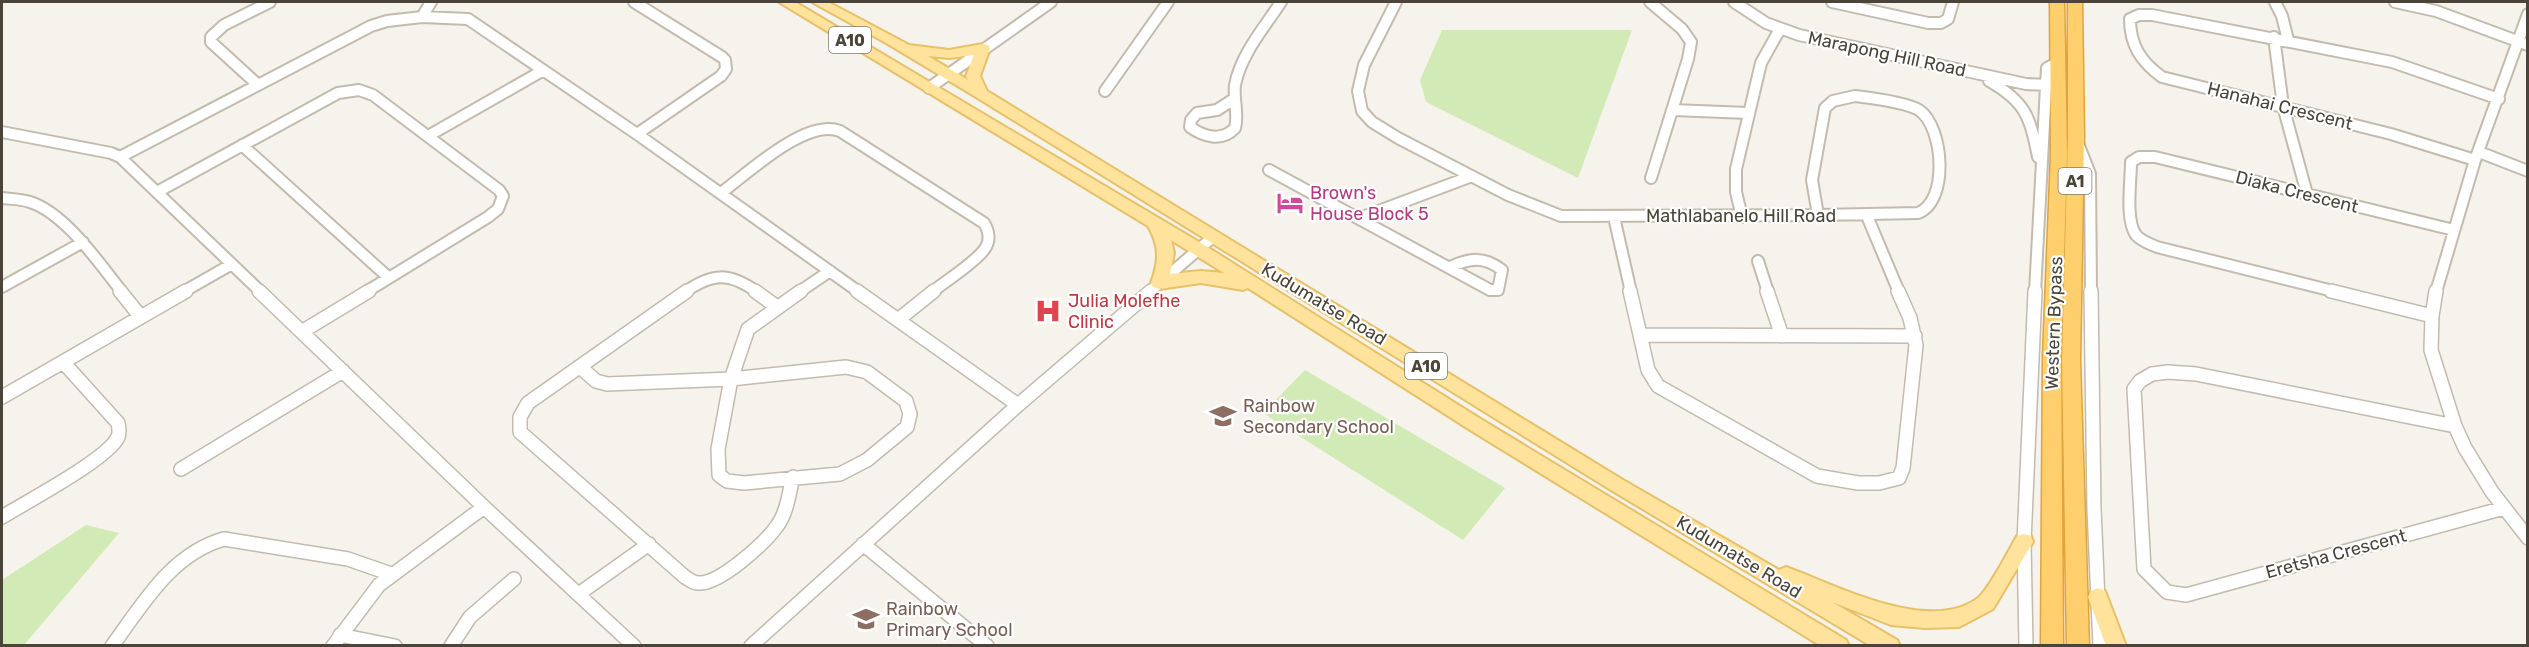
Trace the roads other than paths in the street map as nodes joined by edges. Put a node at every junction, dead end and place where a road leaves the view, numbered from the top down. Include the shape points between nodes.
1 (270, 2) edge
2 (431, 2) edge
3 (634, 2) edge
4 (786, 2) edge
5 (819, 2) edge
6 (1051, 2) edge
7 (1168, 2) edge
8 (1281, 2) edge
9 (1396, 2) edge
10 (1650, 2) edge
11 (1734, 2) edge
12 (1832, 2) edge
13 (1953, 2) edge
14 (2057, 2) edge
15 (2075, 2) edge
16 (2275, 2) edge
17 (2395, 2) edge
18 (2528, 14) edge
19 (422, 17) junction
20 (1780, 29) junction
21 (2274, 37) junction
22 (2288, 40) junction
23 (893, 41) junction
24 (2523, 43) edge
25 (984, 48) junction
26 (2056, 63) junction
27 (1961, 70) junction
28 (542, 71) junction
29 (948, 75) junction
30 (257, 84) junction
31 (2047, 85) junction
32 (929, 88) junction
33 (1105, 91) dead end
34 (981, 94) junction
35 (1234, 99) junction
36 (2499, 99) junction
37 (2283, 106) junction
38 (1673, 110) junction
39 (1748, 113) junction
40 (2, 132) edge
41 (637, 134) junction
42 (429, 136) junction
43 (2076, 137) junction
44 (242, 146) junction
45 (2477, 156) junction
46 (120, 157) junction
47 (1269, 170) dead end
48 (2040, 170) junction
49 (2528, 171) edge
50 (1472, 176) junction
51 (1651, 178) dead end
52 (157, 192) junction
53 (721, 193) junction
54 (2307, 194) junction
55 (2, 198) edge
56 (1818, 216) junction
57 (1867, 216) junction
58 (1614, 217) junction
59 (1742, 217) junction
60 (1360, 218) junction
61 (1153, 222) junction
62 (2454, 230) junction
63 (1213, 237) junction
64 (82, 242) junction
65 (1198, 249) junction
66 (1758, 261) dead end
67 (232, 264) junction
68 (1450, 267) dead end
69 (830, 271) junction
70 (388, 277) junction
71 (1159, 283) junction
72 (2, 287) edge
73 (1271, 294) junction
74 (777, 308) junction
75 (140, 316) junction
76 (2432, 316) junction
77 (898, 319) junction
78 (303, 331) junction
79 (1641, 335) junction
80 (1782, 336) junction
81 (1915, 336) junction
82 (63, 362) junction
83 (580, 367) junction
84 (343, 371) junction
85 (732, 379) junction
86 (2, 398) edge
87 (1018, 405) junction
88 (2455, 426) junction
89 (182, 469) dead end
90 (794, 477) junction
91 (484, 507) junction
92 (2504, 508) junction
93 (2, 517) edge
94 (2528, 538) edge
95 (2024, 542) junction
96 (649, 544) junction
97 (863, 544) junction
98 (1741, 557) junction
99 (391, 574) junction
100 (514, 579) dead end
101 (580, 593) junction
102 (2098, 597) junction
103 (2052, 637) edge
104 (336, 640) edge
105 (1834, 643) edge
106 (112, 645) edge
107 (395, 645) edge
108 (451, 645) edge
109 (634, 645) edge
110 (751, 645) edge
111 (987, 645) edge
112 (1890, 645) edge
113 (2026, 645) edge
114 (2078, 645) edge
115 (2100, 645) edge
116 (2116, 645) edge

1 - 30 street via 224,25 211,37 211,42
2 - 19 street
3 - 41 street via 722,57 726,69
4 - 32 main road, Kudumatse Road / A10
5 - 23 main road, Kudumatse Road / A10
6 - 25 street
7 - 33 street
8 - 35 street via 1241,67
9 - 50 street, Mathlabanelo Hill Road via 1361,70 1358,101 1363,115 1378,127
10 - 38 street via 1682,29 1691,42
11 - 20 street, Marapong Hill Road
12 - 13 street via 1941,23 1948,19
14 - 26 highway, Western Bypass / A1
15 - 43 highway, Western Bypass / A1
16 - 22 street
17 - 24 street via 2436,11
18 - 24 street
19 - 28 street via 468,19
19 - 30 street via 371,26
20 - 27 street, Marapong Hill Road
20 - 39 street via 1761,63
21 - 22 street
21 - 37 street
21 - 37 street, Hanahai Crescent via 2152,15 2130,19 2129,30 2139,59 2162,77
22 - 36 street via 2403,65
23 - 25 main road via 943,55
23 - 29 main road, Kudumatse Road / A10
24 - 36 street
25 - 29 street
25 - 34 main road via 973,76
26 - 31 street via 2048,68
26 - 103 highway, Western Bypass / A1 via 2059,154 2052,356
27 - 31 street, Marapong Hill Road
27 - 48 street via 2003,88 2021,102 2030,118
28 - 41 street
28 - 42 street
29 - 32 street
29 - 34 main road, Kudumatse Road / A10
30 - 46 street
31 - 48 street
32 - 61 main road, Kudumatse Road / A10
34 - 63 main road, Kudumatse Road / A10
35 - 35 street via 1238,120 1227,135 1198,135 1190,127 1195,113 1222,109
36 - 45 street
37 - 45 street, Hanahai Crescent
37 - 54 street
38 - 39 street
38 - 51 street
39 - 59 street via 1735,180
40 - 46 street
41 - 53 street
42 - 44 street via 374,95 351,91 338,93
42 - 70 street via 499,190 503,201 488,217
43 - 102 street via 2090,174
43 - 114 highway, Western Bypass / A1 via 2071,360
44 - 52 street
44 - 70 street
45 - 49 street, Hanahai Crescent
45 - 62 street
46 - 52 street
47 - 60 street
48 - 95 street
50 - 58 street, Mathlabanelo Hill Road via 1547,213
50 - 60 street
52 - 67 street
53 - 69 street
53 - 77 street via 799,138 826,128 845,134 984,224 989,230 984,250
54 - 62 street, Diaka Crescent
54 - 76 street, Diaka Crescent via 2155,157 2139,157 2131,162 2131,226 2136,235 2157,247
55 - 64 street via 39,205
56 - 57 street, Mathlabanelo Hill Road
56 - 57 street via 1812,180 1825,108 1839,96 1854,96 1917,109 1930,121 1939,146 1932,205 1918,213
56 - 59 street, Mathlabanelo Hill Road
57 - 81 street
58 - 59 street, Mathlabanelo Hill Road
58 - 79 street
60 - 68 street
61 - 65 main road, Kudumatse Road / A10
61 - 71 main road via 1166,243 1167,253
62 - 76 street via 2437,284
63 - 65 street
63 - 98 main road, Kudumatse Road / A10
64 - 72 street
64 - 75 street
65 - 71 street
65 - 73 main road, Kudumatse Road / A10
66 - 80 street
67 - 75 street
67 - 78 street
69 - 74 street
69 - 77 street
70 - 78 street
71 - 73 main road via 1207,275
71 - 87 street
73 - 105 main road, Kudumatse Road / A10 via 1473,423
74 - 83 street via 731,276 712,277 700,281
74 - 85 street via 748,329
75 - 82 street
76 - 88 street via 2431,350
77 - 87 street
78 - 84 street
79 - 80 street
79 - 81 street via 1648,370 1658,386 1817,476 1836,482 1887,483 1899,478 1903,468 1917,351
80 - 81 street
82 - 86 street
82 - 93 street via 118,423 118,438 104,454
83 - 85 street via 596,381 607,384
83 - 96 street via 528,403 518,421 520,432
84 - 89 street
84 - 91 street
85 - 90 street via 716,453 719,475 729,482 744,483
85 - 90 street via 854,368 867,372 910,407 907,426 862,465 840,474
87 - 97 street
88 - 92 street
88 - 92 street, Eretsha Crescent via 2187,374 2153,374 2140,379 2134,389 2144,569 2167,592 2187,595
90 - 96 street via 777,526 722,576 710,582 696,583 685,577
91 - 99 street
91 - 101 street
92 - 94 street
95 - 98 main road via 1986,603 1959,618 1891,615
95 - 113 street
96 - 101 street
97 - 110 street
97 - 111 street
98 - 112 main road, Kudumatse Road / A10
99 - 104 street
99 - 106 street via 348,559 225,539 211,541 177,562
100 - 108 street via 470,617
101 - 109 street
102 - 115 street
102 - 116 main road
104 - 107 street

